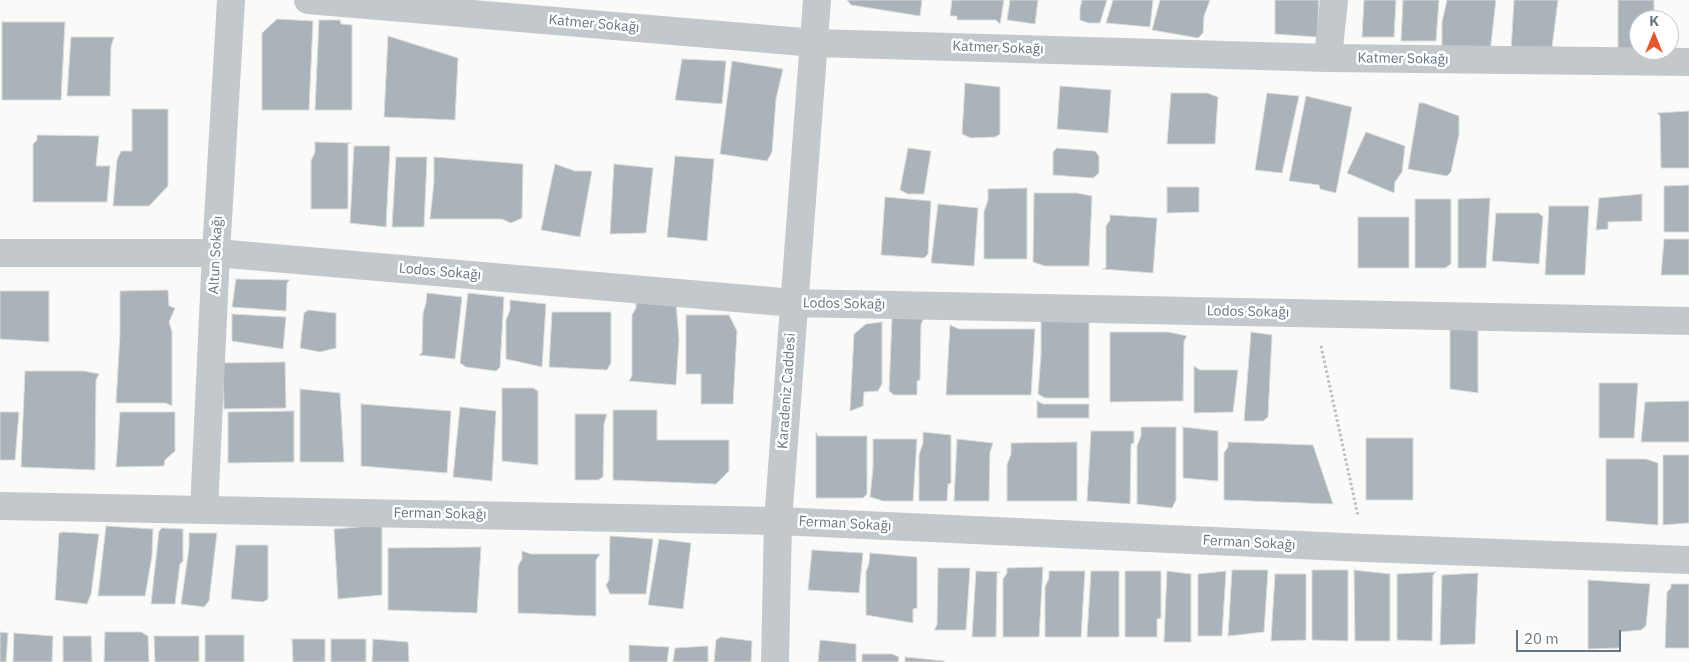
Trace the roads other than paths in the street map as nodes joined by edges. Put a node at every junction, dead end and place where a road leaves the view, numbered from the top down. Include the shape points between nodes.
1 (231, 0) edge
2 (308, 0) edge
3 (817, 0) edge
4 (1334, 0) edge
5 (815, 43) junction
6 (1328, 58) junction
7 (1689, 62) edge
8 (0, 253) edge
9 (216, 253) junction
10 (794, 303) junction
11 (1689, 321) edge
12 (0, 506) edge
13 (204, 510) junction
14 (778, 520) junction
15 (1689, 560) edge
16 (775, 662) edge

1 - 9 street, Altun Sokağı
2 - 5 street, Katmer Sokağı
3 - 5 street, Karadeniz Caddesi
4 - 6 street
5 - 6 street, Katmer Sokağı
5 - 10 street, Karadeniz Caddesi
6 - 7 street, Katmer Sokağı
8 - 9 street, Lodos Sokağı
9 - 10 street, Lodos Sokağı
9 - 13 street, Altun Sokağı
10 - 11 street, Lodos Sokağı
10 - 14 street, Karadeniz Caddesi
12 - 13 street, Ferman Sokağı
13 - 14 street, Ferman Sokağı
14 - 15 street, Ferman Sokağı
14 - 16 street, Karadeniz Caddesi

